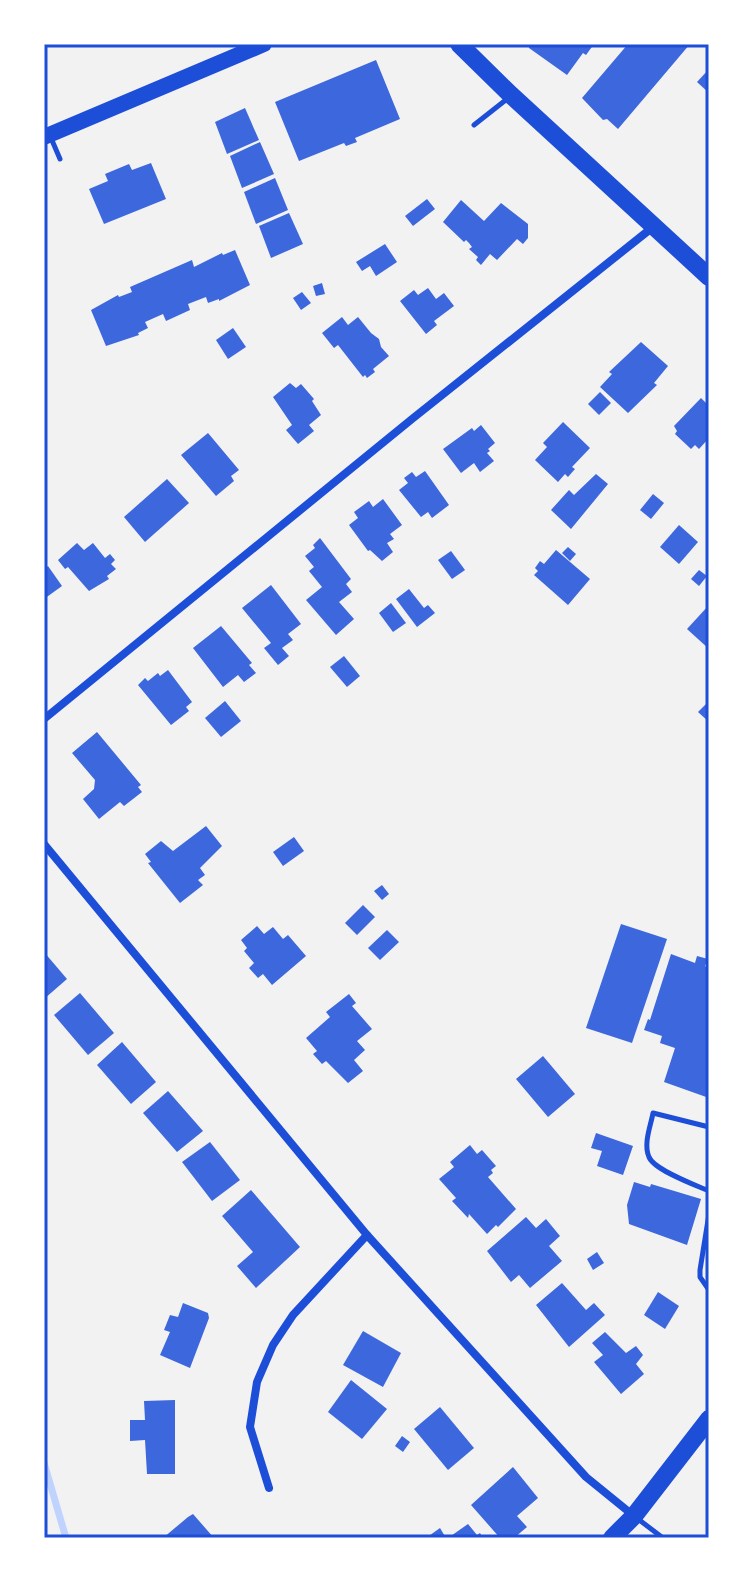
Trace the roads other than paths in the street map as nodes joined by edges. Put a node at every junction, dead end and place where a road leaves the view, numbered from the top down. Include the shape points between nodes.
1 (264, 44) edge
2 (459, 44) edge
3 (511, 95) junction
4 (474, 125) dead end
5 (47, 136) edge
6 (60, 159) dead end
7 (654, 227) junction
8 (709, 277) edge
9 (44, 719) edge
10 (44, 844) edge
11 (709, 1127) edge
12 (709, 1191) edge
13 (709, 1214) edge
14 (367, 1235) junction
15 (709, 1290) edge
16 (709, 1420) edge
17 (269, 1488) dead end
18 (634, 1516) junction
19 (612, 1538) edge
20 (663, 1538) edge

1 - 5 main road
2 - 3 main road
3 - 4 lane
3 - 7 main road
5 - 6 lane
7 - 8 main road
7 - 9 street
10 - 14 street
11 - 12 lane via 653,1113 647,1145 648,1156 659,1167
13 - 15 lane via 700,1277
14 - 17 street via 293,1315 257,1382 250,1427
14 - 18 street via 586,1477
16 - 18 main road
18 - 19 main road
18 - 20 lane

